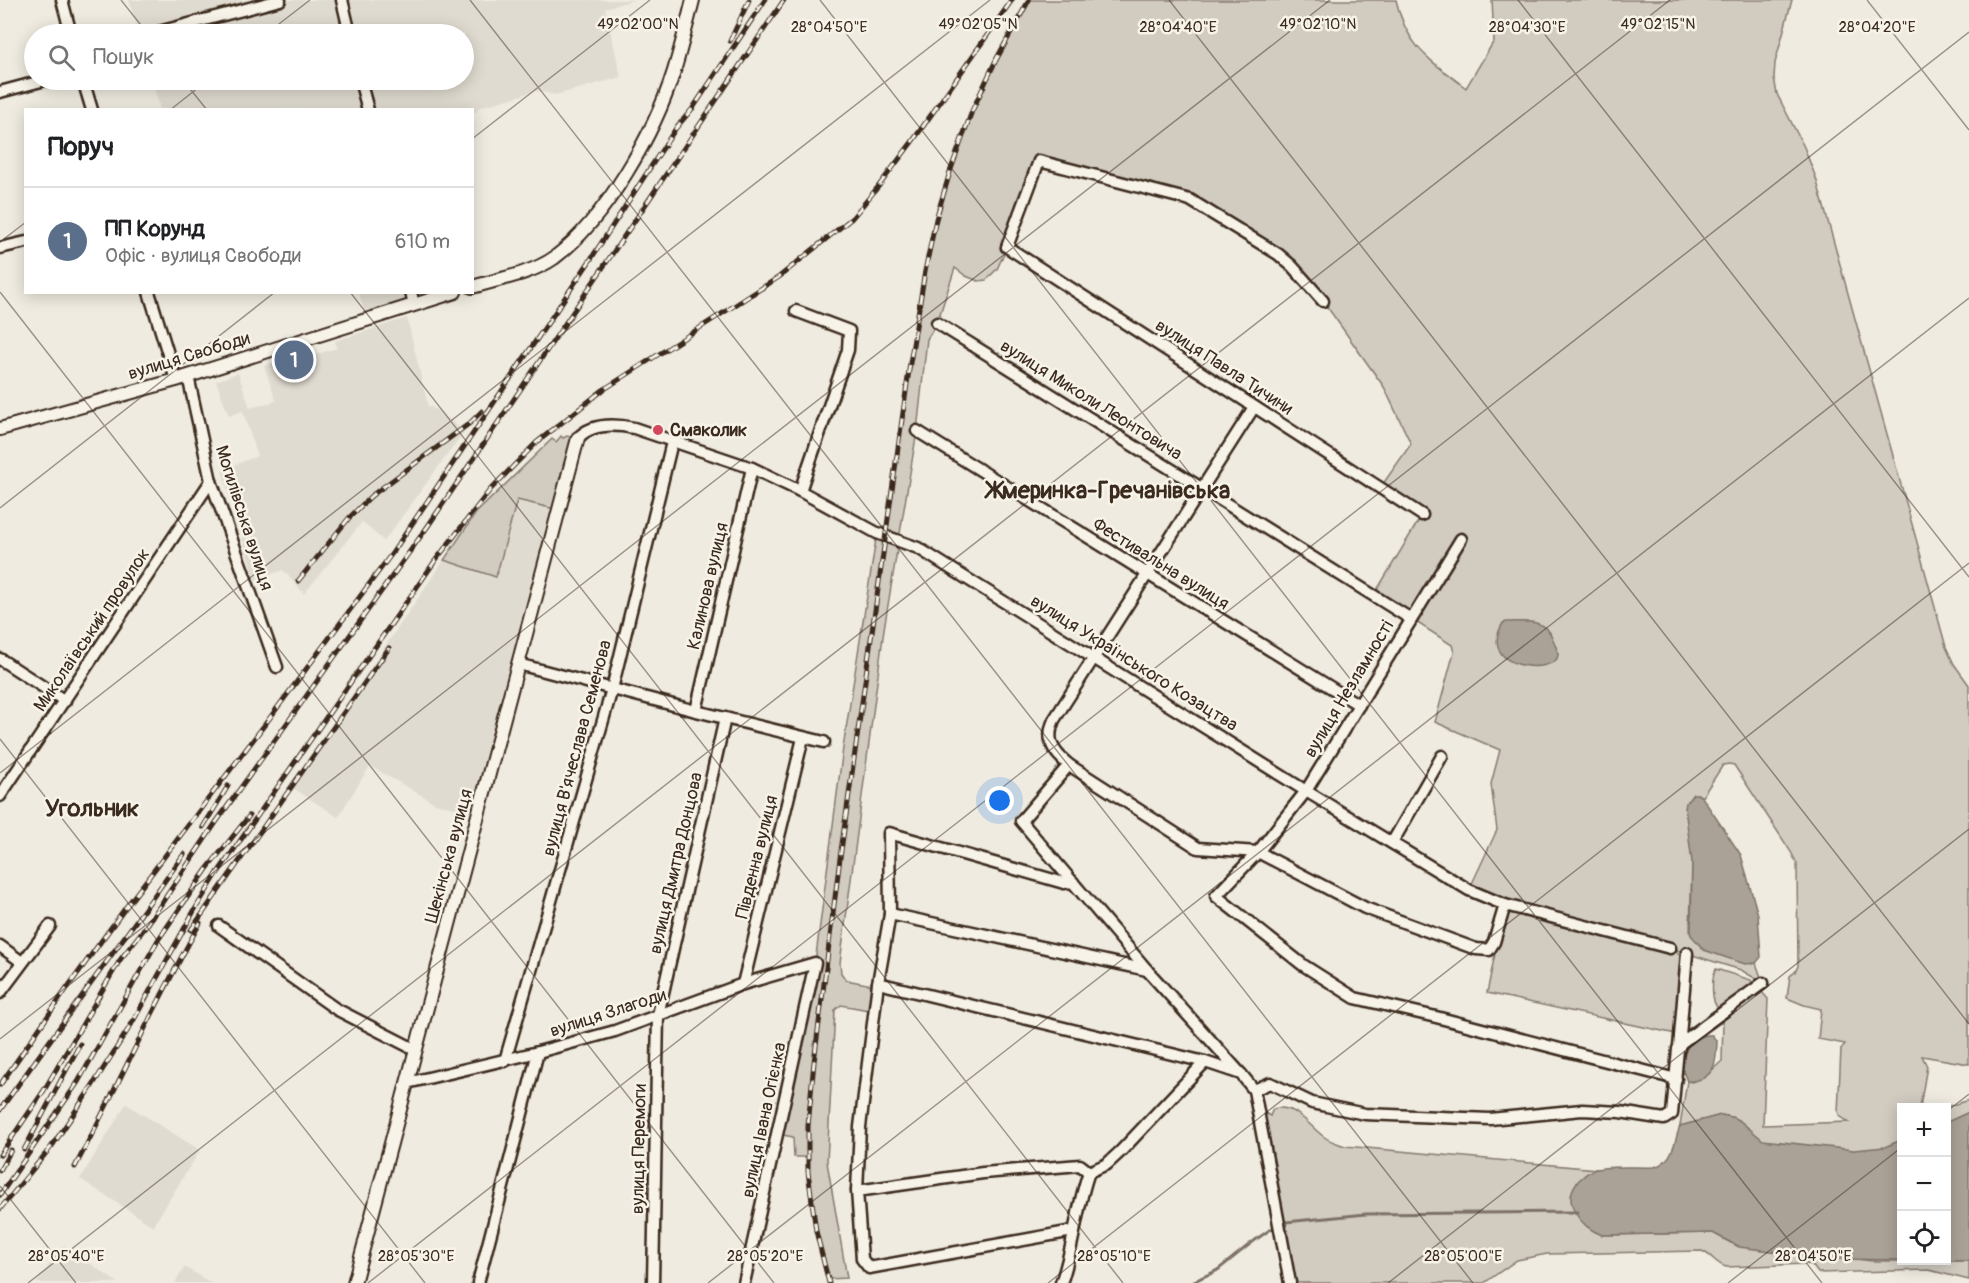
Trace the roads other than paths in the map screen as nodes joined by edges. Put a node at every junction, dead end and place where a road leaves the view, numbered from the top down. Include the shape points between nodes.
1 (62, 0) edge
2 (280, 0) edge
3 (342, 0) edge
4 (693, 0) edge
5 (68, 24) edge
6 (189, 24) edge
7 (348, 24) edge
8 (24, 86) edge
9 (86, 90) edge
10 (363, 90) edge
11 (0, 92) edge
12 (91, 108) edge
13 (367, 108) edge
14 (24, 242) edge
15 (0, 248) edge
16 (474, 286) edge
17 (150, 294) edge
18 (443, 294) edge
19 (413, 299) edge
20 (1323, 301) dead end
21 (796, 311) dead end
22 (937, 324) dead end
23 (182, 378) junction
24 (1254, 407) junction
25 (0, 429) edge
26 (916, 431) dead end
27 (578, 438) joint
28 (672, 442) junction
29 (752, 468) junction
30 (211, 482) junction
31 (1202, 488) junction
32 (800, 490) junction
33 (1422, 515) dead end
34 (1461, 539) dead end
35 (1146, 574) junction
36 (1411, 619) junction
37 (1095, 657) junction
38 (0, 658) edge
39 (518, 664) junction
40 (277, 667) dead end
41 (612, 689) junction
42 (65, 701) junction
43 (1359, 705) junction
44 (696, 711) junction
45 (725, 718) junction
46 (803, 738) junction
47 (824, 742) dead end
48 (1442, 756) dead end
49 (1069, 765) junction
50 (1306, 791) junction
51 (0, 796) edge
52 (1392, 843) junction
53 (1257, 852) junction
54 (1072, 882) junction
55 (1505, 905) junction
56 (890, 914) junction
57 (50, 926) dead end
58 (219, 926) dead end
59 (0, 946) edge
60 (1670, 948) dead end
61 (1687, 953) dead end
62 (22, 962) junction
63 (815, 963) joint
64 (1147, 970) junction
65 (1763, 982) dead end
66 (878, 983) junction
67 (742, 984) junction
68 (0, 993) edge
69 (658, 1016) junction
70 (1678, 1048) junction
71 (416, 1050) junction
72 (538, 1052) junction
73 (505, 1060) junction
74 (1205, 1062) junction
75 (1241, 1074) junction
76 (1676, 1079) junction
77 (407, 1083) junction
78 (1254, 1090) junction
79 (1089, 1172) junction
80 (856, 1191) junction
81 (1073, 1231) junction
82 (354, 1283) edge
83 (478, 1283) edge
84 (653, 1283) edge
85 (744, 1283) edge
86 (1061, 1283) edge
87 (1290, 1283) edge

1 - 5 street
2 - 6 street
3 - 7 street
4 - 16 street via 674,72 613,195 554,258 531,270
8 - 11 street
9 - 12 street
10 - 13 street
14 - 15 street
17 - 23 street, Могилівська вулиця
18 - 19 street, вулиця Свободи
19 - 23 street, вулиця Свободи
20 - 24 street, вулиця Павла Тичини via 1278,254 1190,200 1039,161 1007,247
21 - 32 street via 849,331 849,350
22 - 31 street, вулиця Миколи Леонтовича
23 - 25 street, вулиця Свободи
23 - 30 street, Могилівська вулиця
24 - 31 street
24 - 33 street, вулиця Павла Тичини
26 - 35 street, Фестивальна вулиця
27 - 28 street, вулиця Українського Козацтва via 585,430 623,425
27 - 39 street, Шекінська вулиця
28 - 29 street, вулиця Українського Козацтва
28 - 41 street, вулиця В'ячеслава Семенова
29 - 32 street, вулиця Українського Козацтва
29 - 44 street, Калинова вулиця
30 - 40 street, Могилівська вулиця
30 - 42 street, Миколаївський провулок
31 - 35 street
31 - 36 street, вулиця Миколи Леонтовича
32 - 37 street, вулиця Українського Козацтва via 877,533 918,548
34 - 36 street, вулиця Незламності
35 - 37 street
35 - 43 street, Фестивальна вулиця
36 - 43 street, вулиця Незламності
37 - 49 street via 1050,730 1054,749
37 - 50 street, вулиця Українського Козацтва
38 - 42 street
39 - 41 street
39 - 71 street, Шекінська вулиця
41 - 44 street
41 - 73 street, вулиця В'ячеслава Семенова
42 - 51 street, Миколаївський провулок
43 - 50 street, вулиця Незламності
44 - 45 street
45 - 46 street
45 - 69 street, вулиця Дмитра Донцова
46 - 47 street
46 - 67 street, Південна вулиця
48 - 52 street
49 - 53 street via 1198,848
49 - 54 street via 1021,821
50 - 52 street, вулиця Українського Козацтва
50 - 53 street, вулиця Незламності
52 - 55 street, вулиця Українського Козацтва via 1469,890
53 - 55 street via 1365,908 1476,949 1489,950
53 - 76 street, вулиця Незламності via 1216,896 1303,965 1355,998
54 - 56 street via 1064,883 889,833
54 - 64 street
55 - 60 street, вулиця Українського Козацтва
56 - 64 street
56 - 66 street
57 - 62 street
58 - 71 street via 336,1009
59 - 62 street
61 - 70 street
62 - 68 street
63 - 67 street, вулиця Злагоди
63 - 85 street, вулиця Івана Огієнка
64 - 75 street
65 - 70 street
66 - 74 street
66 - 80 street
67 - 69 street, вулиця Злагоди
69 - 72 street, вулиця Злагоди
69 - 84 street, вулиця Перемоги
70 - 76 street
71 - 77 street, Шекінська вулиця
72 - 73 street, вулиця Злагоди
72 - 83 street
73 - 77 street, вулиця Злагоди
74 - 75 street
74 - 79 street via 1121,1151 1107,1164
75 - 78 street
76 - 78 street via 1672,1114 1664,1119 1582,1110 1490,1119 1365,1114 1312,1104 1270,1083
77 - 82 street, Шекінська вулиця
78 - 87 street
79 - 80 street via 1080,1166 983,1173
79 - 81 street
80 - 81 street via 862,1259 869,1268
81 - 86 street

